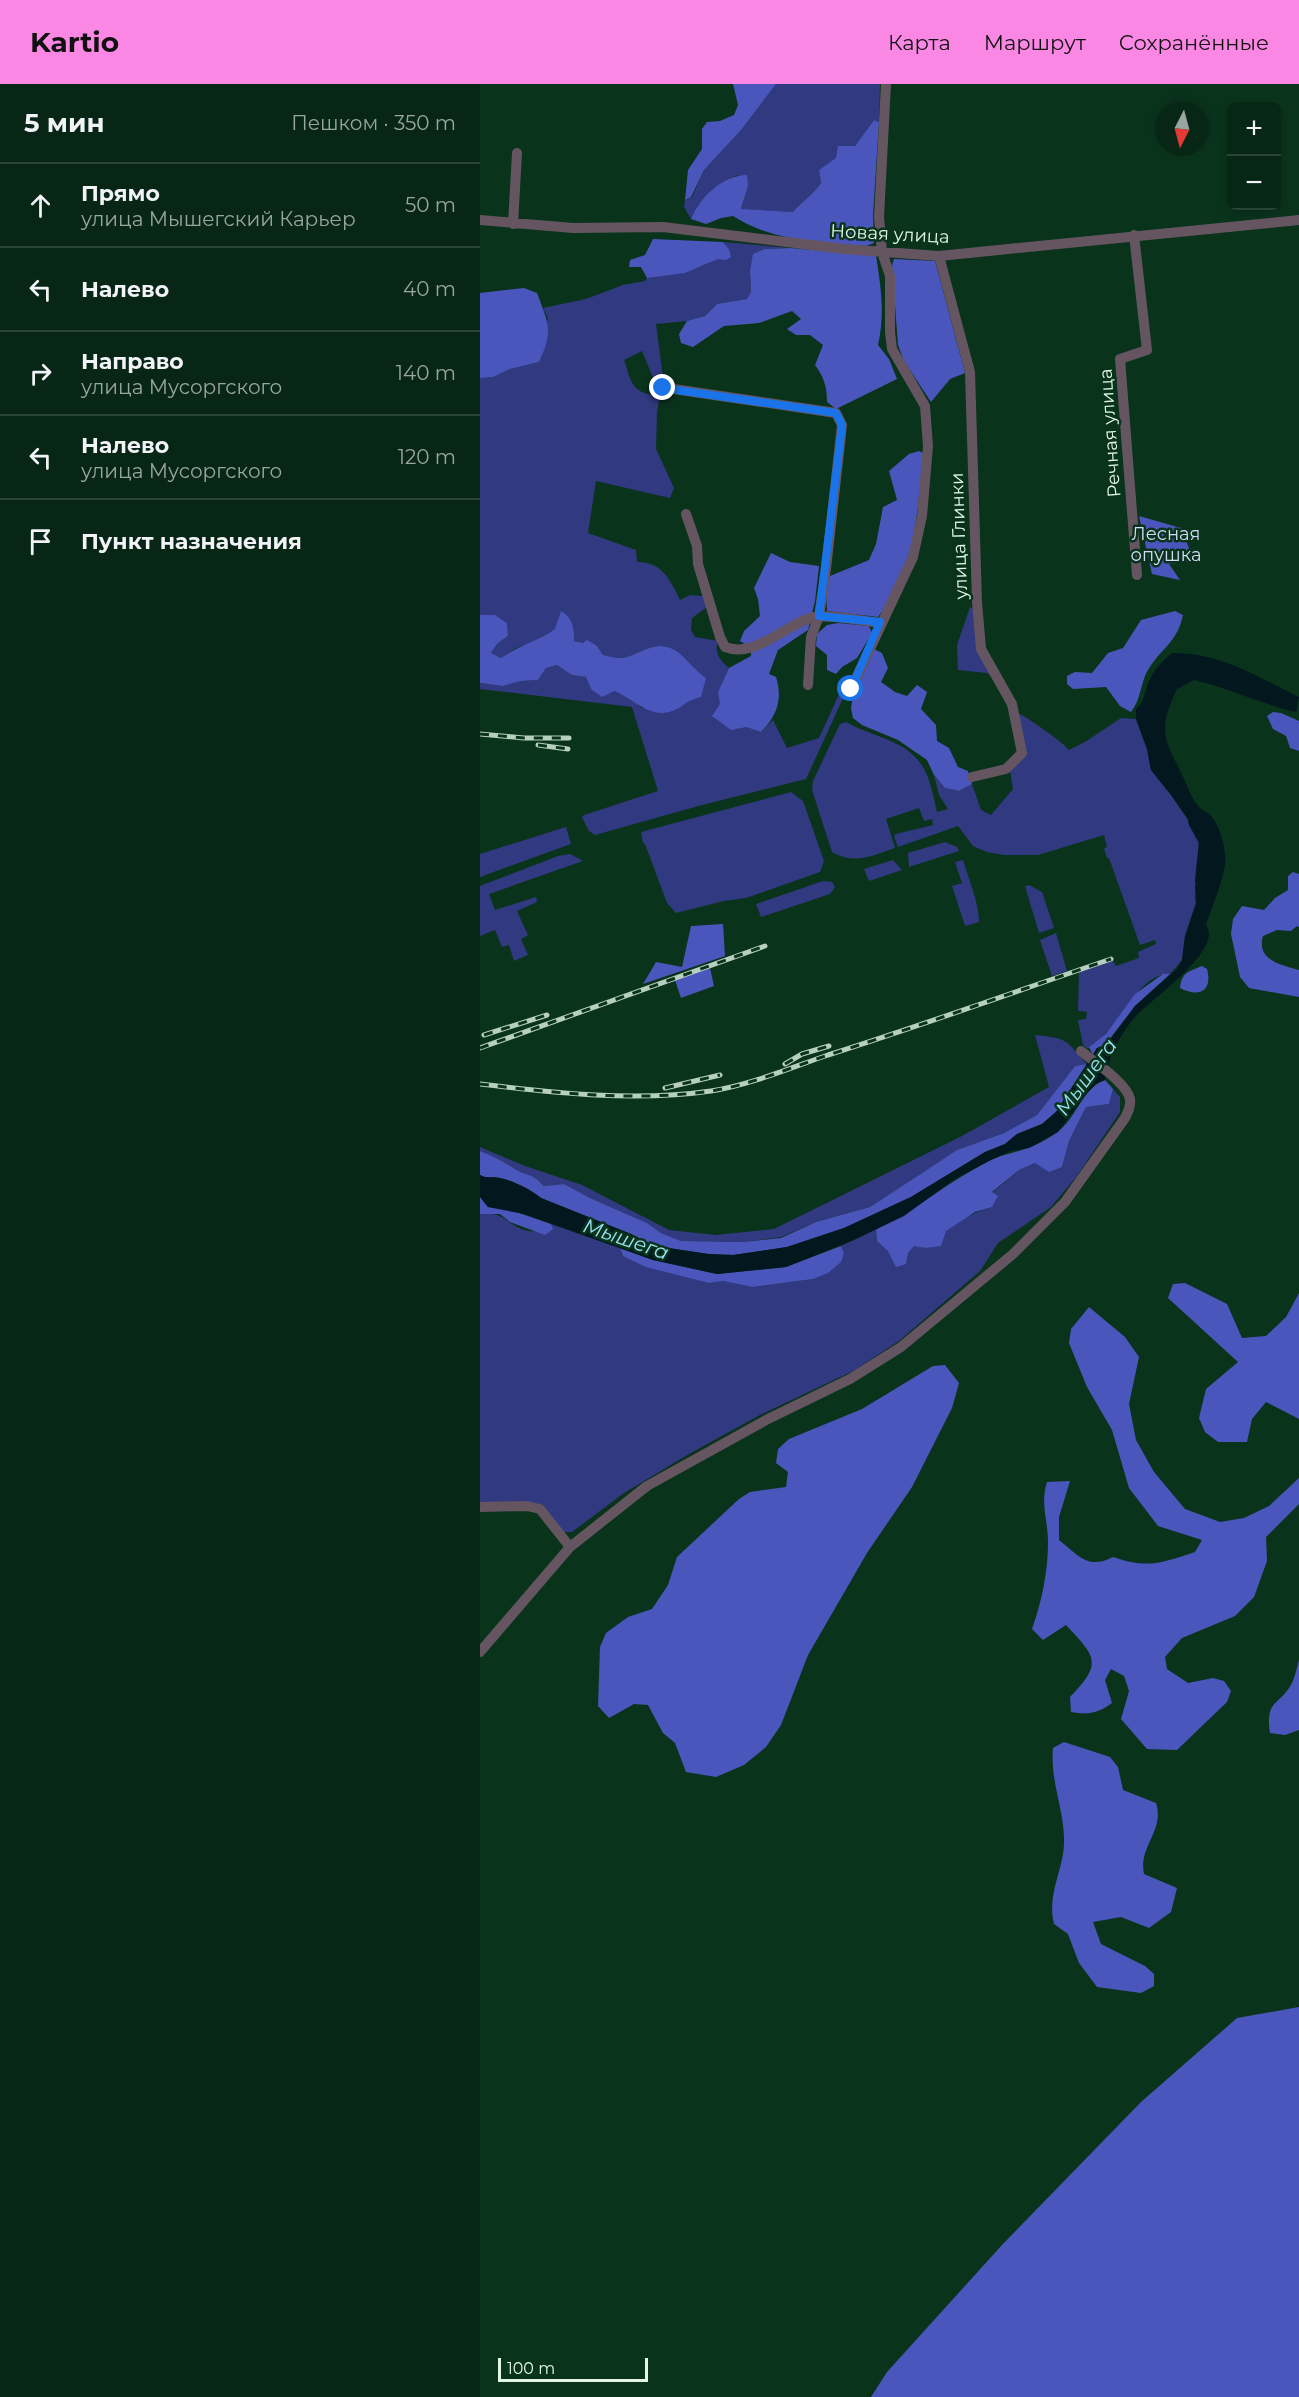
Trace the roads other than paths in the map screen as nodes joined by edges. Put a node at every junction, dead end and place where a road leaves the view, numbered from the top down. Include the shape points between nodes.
1 (886, 84) edge
2 (517, 153) dead end
3 (480, 220) edge
4 (1299, 220) edge
5 (513, 224) junction
6 (1134, 236) junction
7 (882, 252) junction
8 (939, 256) junction
9 (660, 387) dead end
10 (686, 514) dead end
11 (1137, 575) dead end
12 (819, 616) junction
13 (880, 622) junction
14 (808, 685) dead end
15 (851, 689) dead end
16 (972, 777) dead end
17 (1081, 1051) dead end
18 (480, 1507) edge
19 (570, 1547) junction
20 (480, 1652) edge

1 - 7 street via 879,218
2 - 5 street
3 - 5 street, Новая улица
4 - 6 street, Новая улица
5 - 7 street, Новая улица via 663,227
6 - 8 street, Новая улица
6 - 11 street, Речная улица via 1147,350 1120,359
7 - 8 street, Новая улица
7 - 13 street via 890,276 892,349 925,406 928,446 922,516 913,557
8 - 16 street, улица Глинки via 970,372 981,649 1012,704 1022,753 1006,769
9 - 12 street via 836,413 842,425
10 - 12 street via 725,647 744,650 800,621
12 - 13 street
12 - 14 street via 812,637
13 - 15 street
17 - 19 street via 1125,1089 1130,1100 1125,1118 1065,1202 1013,1254 901,1347 850,1379 647,1486
18 - 19 street via 540,1509
19 - 20 street

